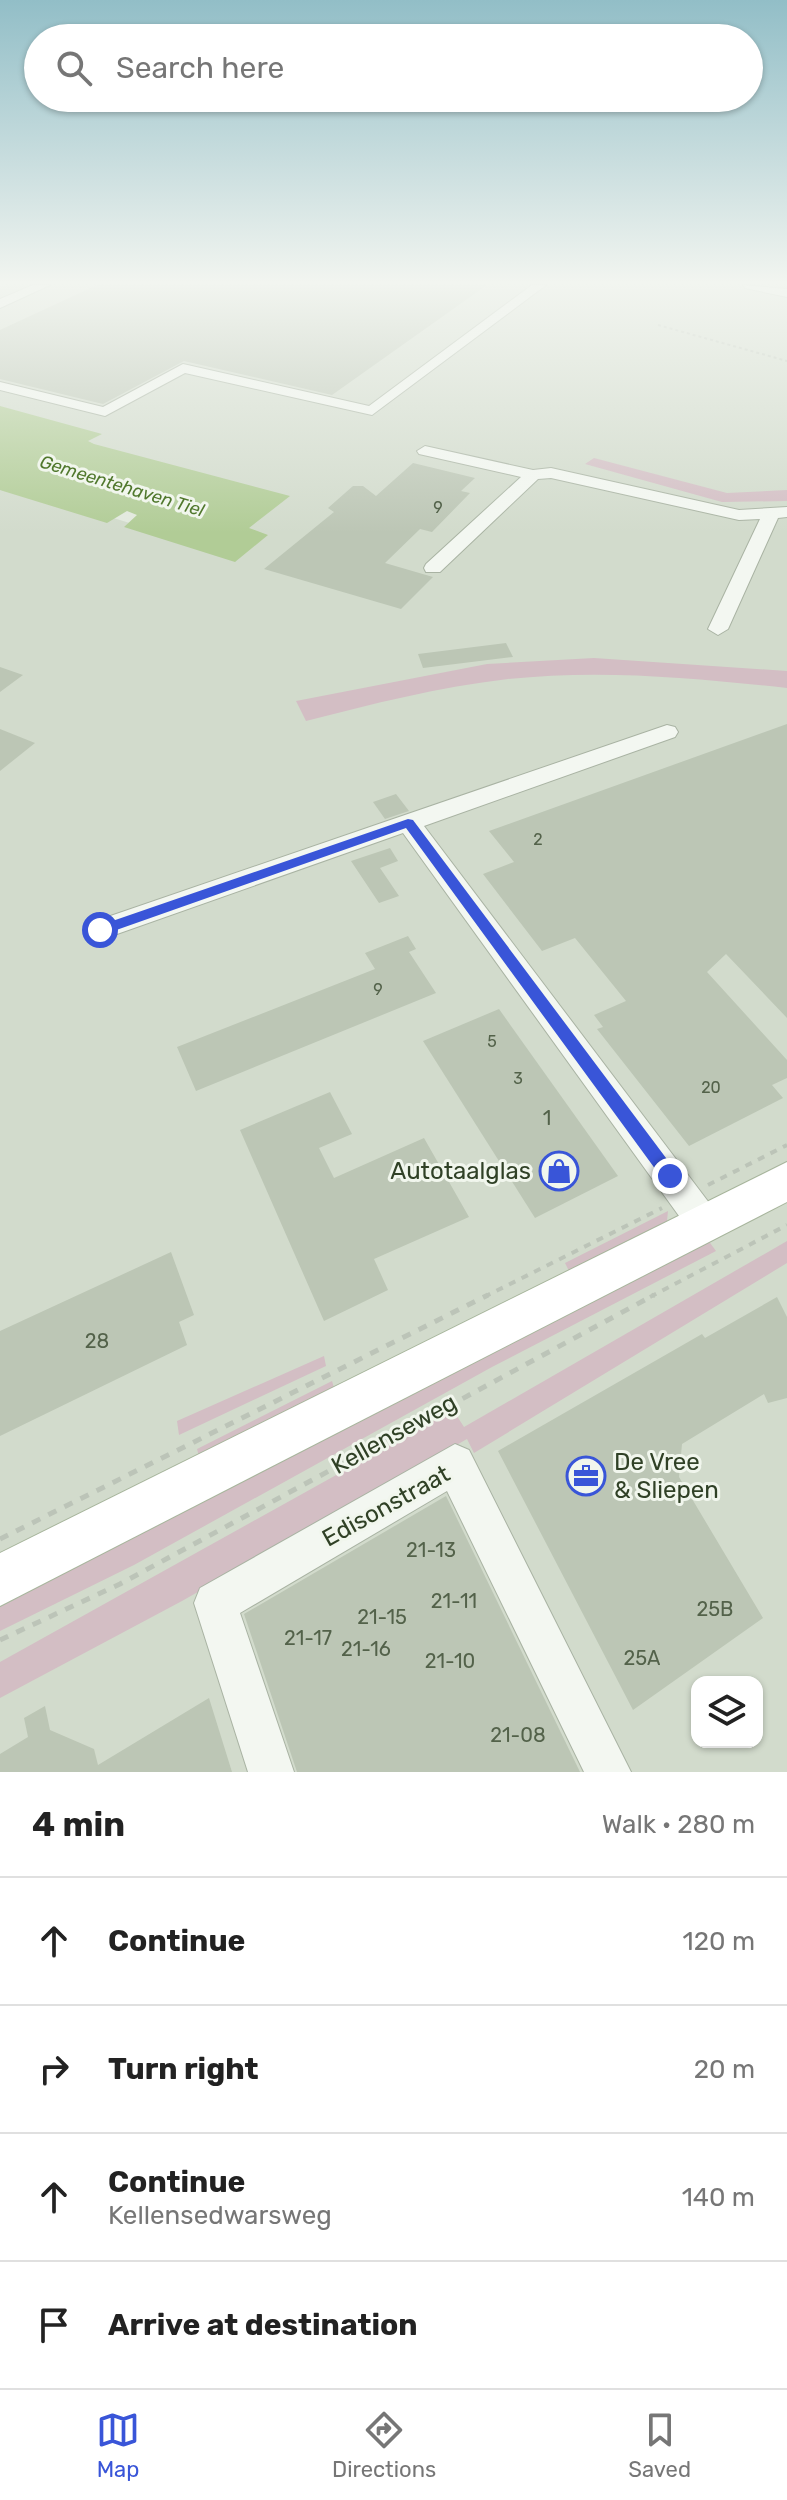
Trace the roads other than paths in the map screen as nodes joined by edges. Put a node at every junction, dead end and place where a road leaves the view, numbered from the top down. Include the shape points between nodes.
1 (430, 368) edge
2 (0, 386) edge
3 (425, 451) dead end
4 (533, 475) junction
5 (779, 513) edge
6 (433, 568) dead end
7 (718, 629) dead end
8 (667, 732) dead end
9 (408, 823) junction
10 (100, 930) dead end
11 (787, 1181) edge
12 (695, 1210) junction
13 (0, 1580) edge
14 (271, 1772) edge
15 (608, 1772) edge

1 - 2 street via 372,411 183,368 105,412
3 - 4 street
4 - 5 street via 551,473 739,515
4 - 6 street
5 - 7 street
8 - 9 street
9 - 10 street
9 - 12 street
11 - 12 main road
12 - 13 main road
14 - 15 street, Edisonstraat via 215,1603 455,1464

